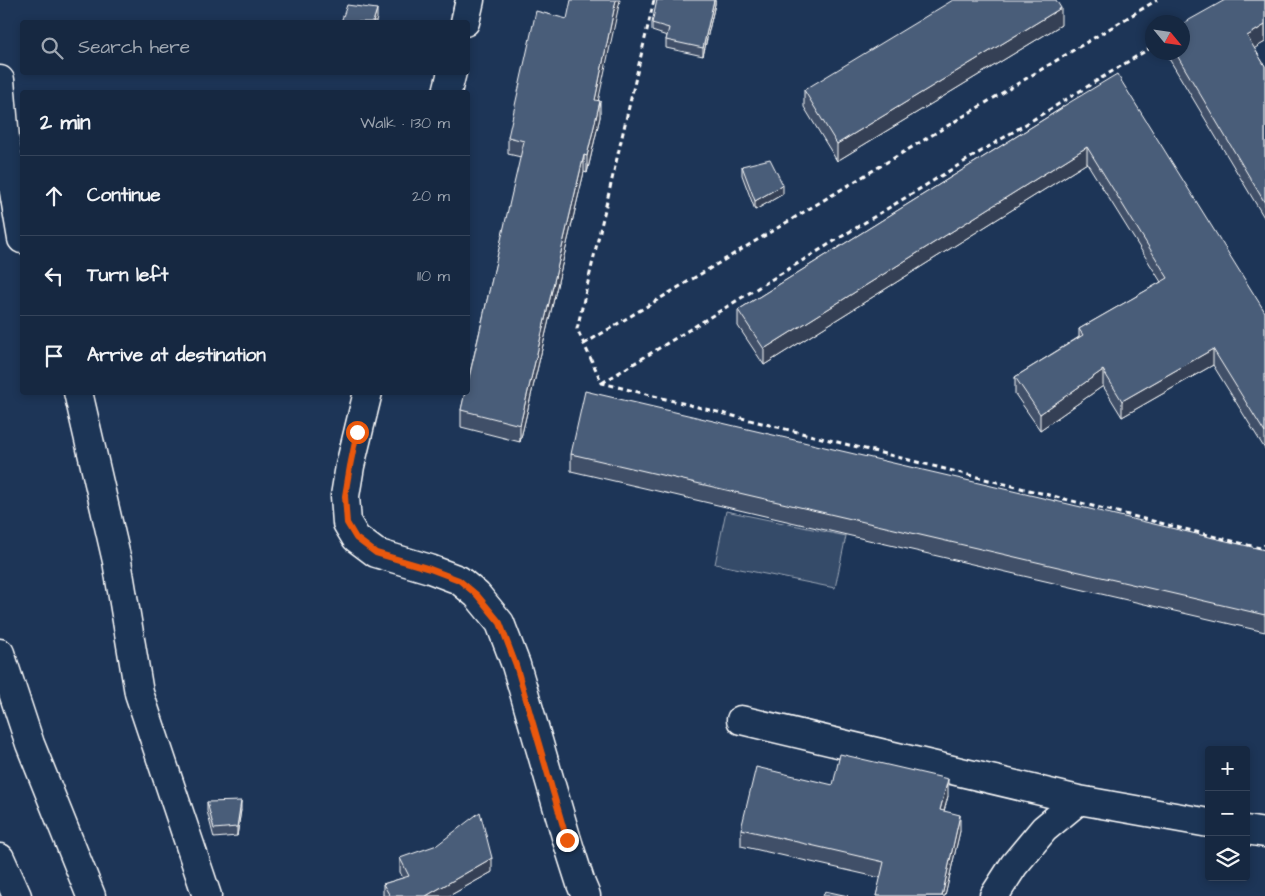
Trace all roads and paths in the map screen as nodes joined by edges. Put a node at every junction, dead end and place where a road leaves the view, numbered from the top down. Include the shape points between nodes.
1 (470, 0) edge
2 (654, 0) edge
3 (1157, 0) edge
4 (466, 20) edge
5 (1145, 51) edge
6 (451, 75) edge
7 (0, 80) edge
8 (448, 90) edge
9 (20, 227) edge
10 (584, 344) junction
11 (602, 384) junction
12 (79, 395) edge
13 (367, 395) edge
14 (1265, 545) edge
15 (0, 653) edge
16 (741, 720) dead end
17 (1079, 800) junction
18 (1205, 822) edge
19 (1250, 831) edge
20 (1265, 834) edge
21 (0, 858) edge
22 (17, 896) edge
23 (91, 896) edge
24 (207, 896) edge
25 (586, 896) edge
26 (994, 896) edge

1 - 4 main road
2 - 10 path via 577,329
3 - 10 path
5 - 11 path
6 - 8 main road
7 - 9 main road via 5,139
10 - 11 path
11 - 14 path via 1260,548
12 - 24 main road via 117,561 139,693
13 - 25 main road via 345,496 347,523 356,538 376,553 459,580 477,595 500,623 516,665
15 - 23 main road via 30,744
16 - 17 main road
17 - 18 main road
17 - 26 main road via 1044,829 1014,865
19 - 20 main road
21 - 22 main road

